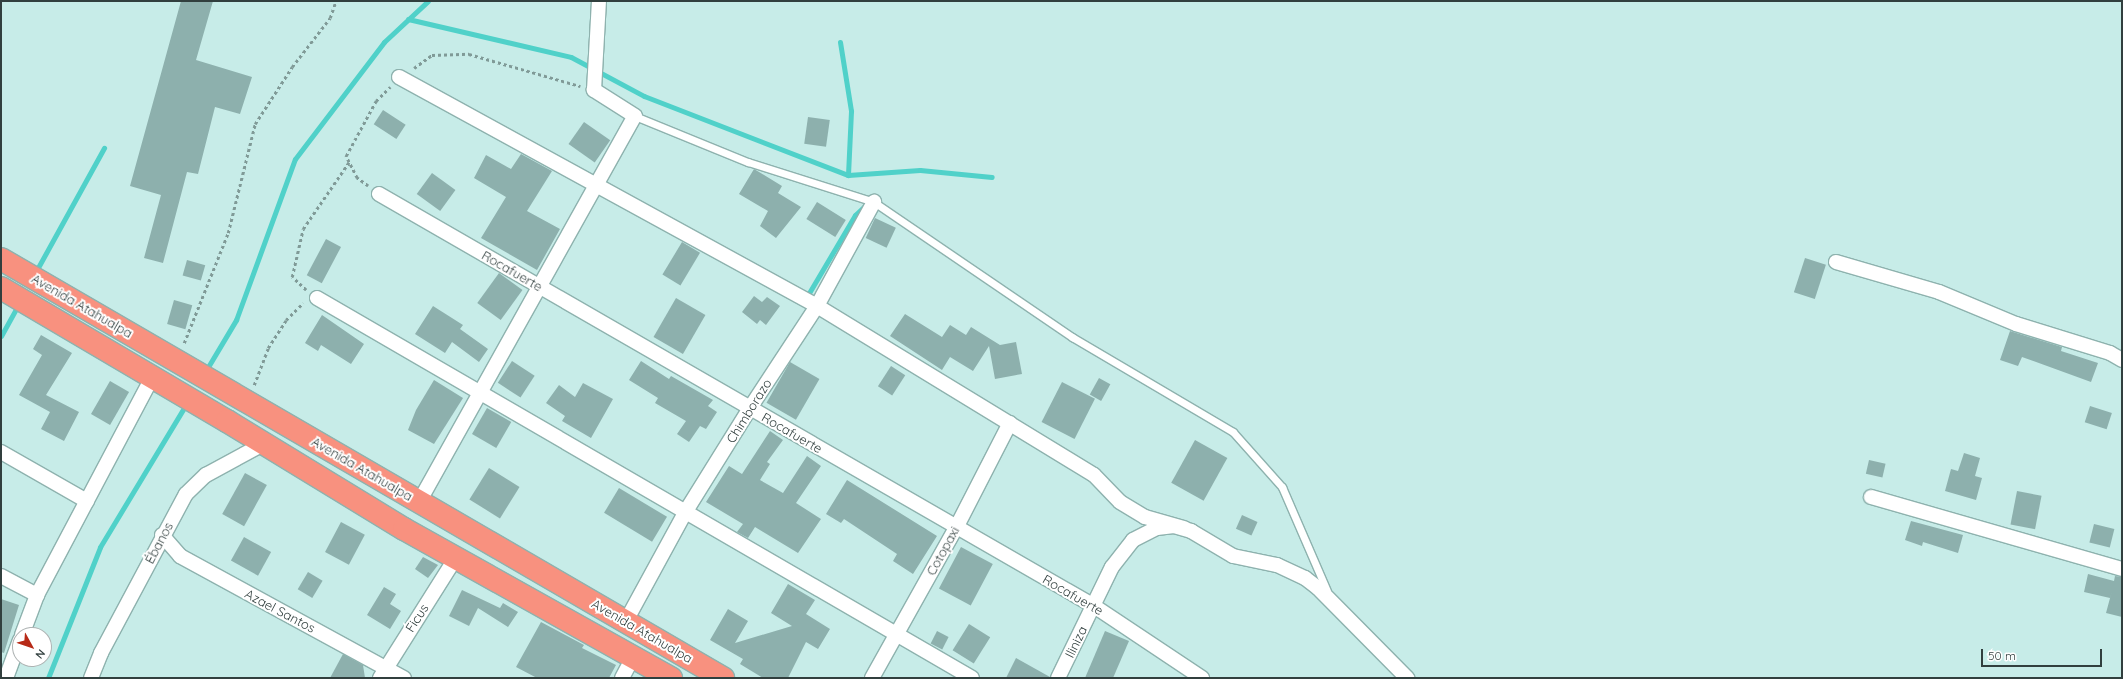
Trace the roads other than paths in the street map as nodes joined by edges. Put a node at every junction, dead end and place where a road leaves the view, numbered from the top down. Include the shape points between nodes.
1 (599, 1) edge
2 (399, 78) dead end
3 (635, 116) junction
4 (597, 185) junction
5 (379, 194) dead end
6 (874, 202) junction
7 (1, 259) edge
8 (1836, 262) dead end
9 (539, 287) junction
10 (3, 294) edge
11 (314, 296) road end
12 (817, 306) junction
13 (2122, 360) edge
14 (159, 382) junction
15 (481, 392) junction
16 (750, 408) junction
17 (1010, 423) junction
18 (265, 444) junction
19 (1, 452) edge
20 (1871, 497) dead end
21 (86, 501) junction
22 (419, 502) junction
23 (686, 511) junction
24 (956, 528) junction
25 (1184, 528) junction
26 (162, 535) junction
27 (456, 559) junction
28 (2122, 568) edge
29 (1, 576) edge
30 (37, 595) junction
31 (1330, 600) junction
32 (1094, 606) junction
33 (626, 621) junction
34 (25, 627) edge
35 (897, 634) junction
36 (633, 657) junction
37 (12, 662) edge
38 (383, 673) edge
39 (6, 678) edge
40 (91, 678) edge
41 (404, 678) edge
42 (622, 678) edge
43 (671, 678) edge
44 (723, 678) edge
45 (872, 678) edge
46 (972, 678) edge
47 (1058, 678) edge
48 (1202, 678) edge
49 (1407, 678) edge

1 - 3 street via 594,90
2 - 4 street
3 - 4 street
3 - 6 lane via 748,162
4 - 9 street
4 - 12 street
5 - 9 street, Rocafuerte
6 - 12 street, Chimborazo
6 - 31 lane via 1072,337 1233,432 1282,487
7 - 22 highway, Avenida Atahualpa
8 - 13 street via 1939,292 2016,324 2110,353
9 - 15 street
9 - 16 street, Rocafuerte
10 - 14 highway, Avenida Atahualpa
11 - 15 street
12 - 16 street, Chimborazo
12 - 17 street
14 - 18 highway, Avenida Atahualpa
14 - 21 street
15 - 22 street
15 - 23 street
16 - 23 street, Chimborazo
16 - 24 street, Rocafuerte
17 - 24 street, Cotopaxi
17 - 25 street via 1094,475 1120,502 1145,517
18 - 26 street, Ébanos via 195,483
18 - 27 highway, Avenida Atahualpa
19 - 21 street
20 - 28 street
21 - 30 street
22 - 33 highway, Avenida Atahualpa
23 - 33 street, Chimborazo
23 - 35 street
24 - 32 street, Rocafuerte
24 - 35 street, Cotopaxi
25 - 31 street via 1233,556 1291,570 1318,588
25 - 32 street, Iliniza via 1164,527 1133,540 1112,567
26 - 38 street, Azael Santos via 180,556
26 - 40 street, Ébanos via 101,653
27 - 36 highway, Avenida Atahualpa
27 - 38 street, Ficus
29 - 30 street
30 - 34 street
31 - 49 street
32 - 47 street, Iliniza
32 - 48 street, Rocafuerte
33 - 44 highway, Avenida Atahualpa
35 - 45 street, Cotopaxi
35 - 46 street
36 - 42 street
36 - 43 highway, Avenida Atahualpa
37 - 39 street
38 - 41 street, Azael Santos

